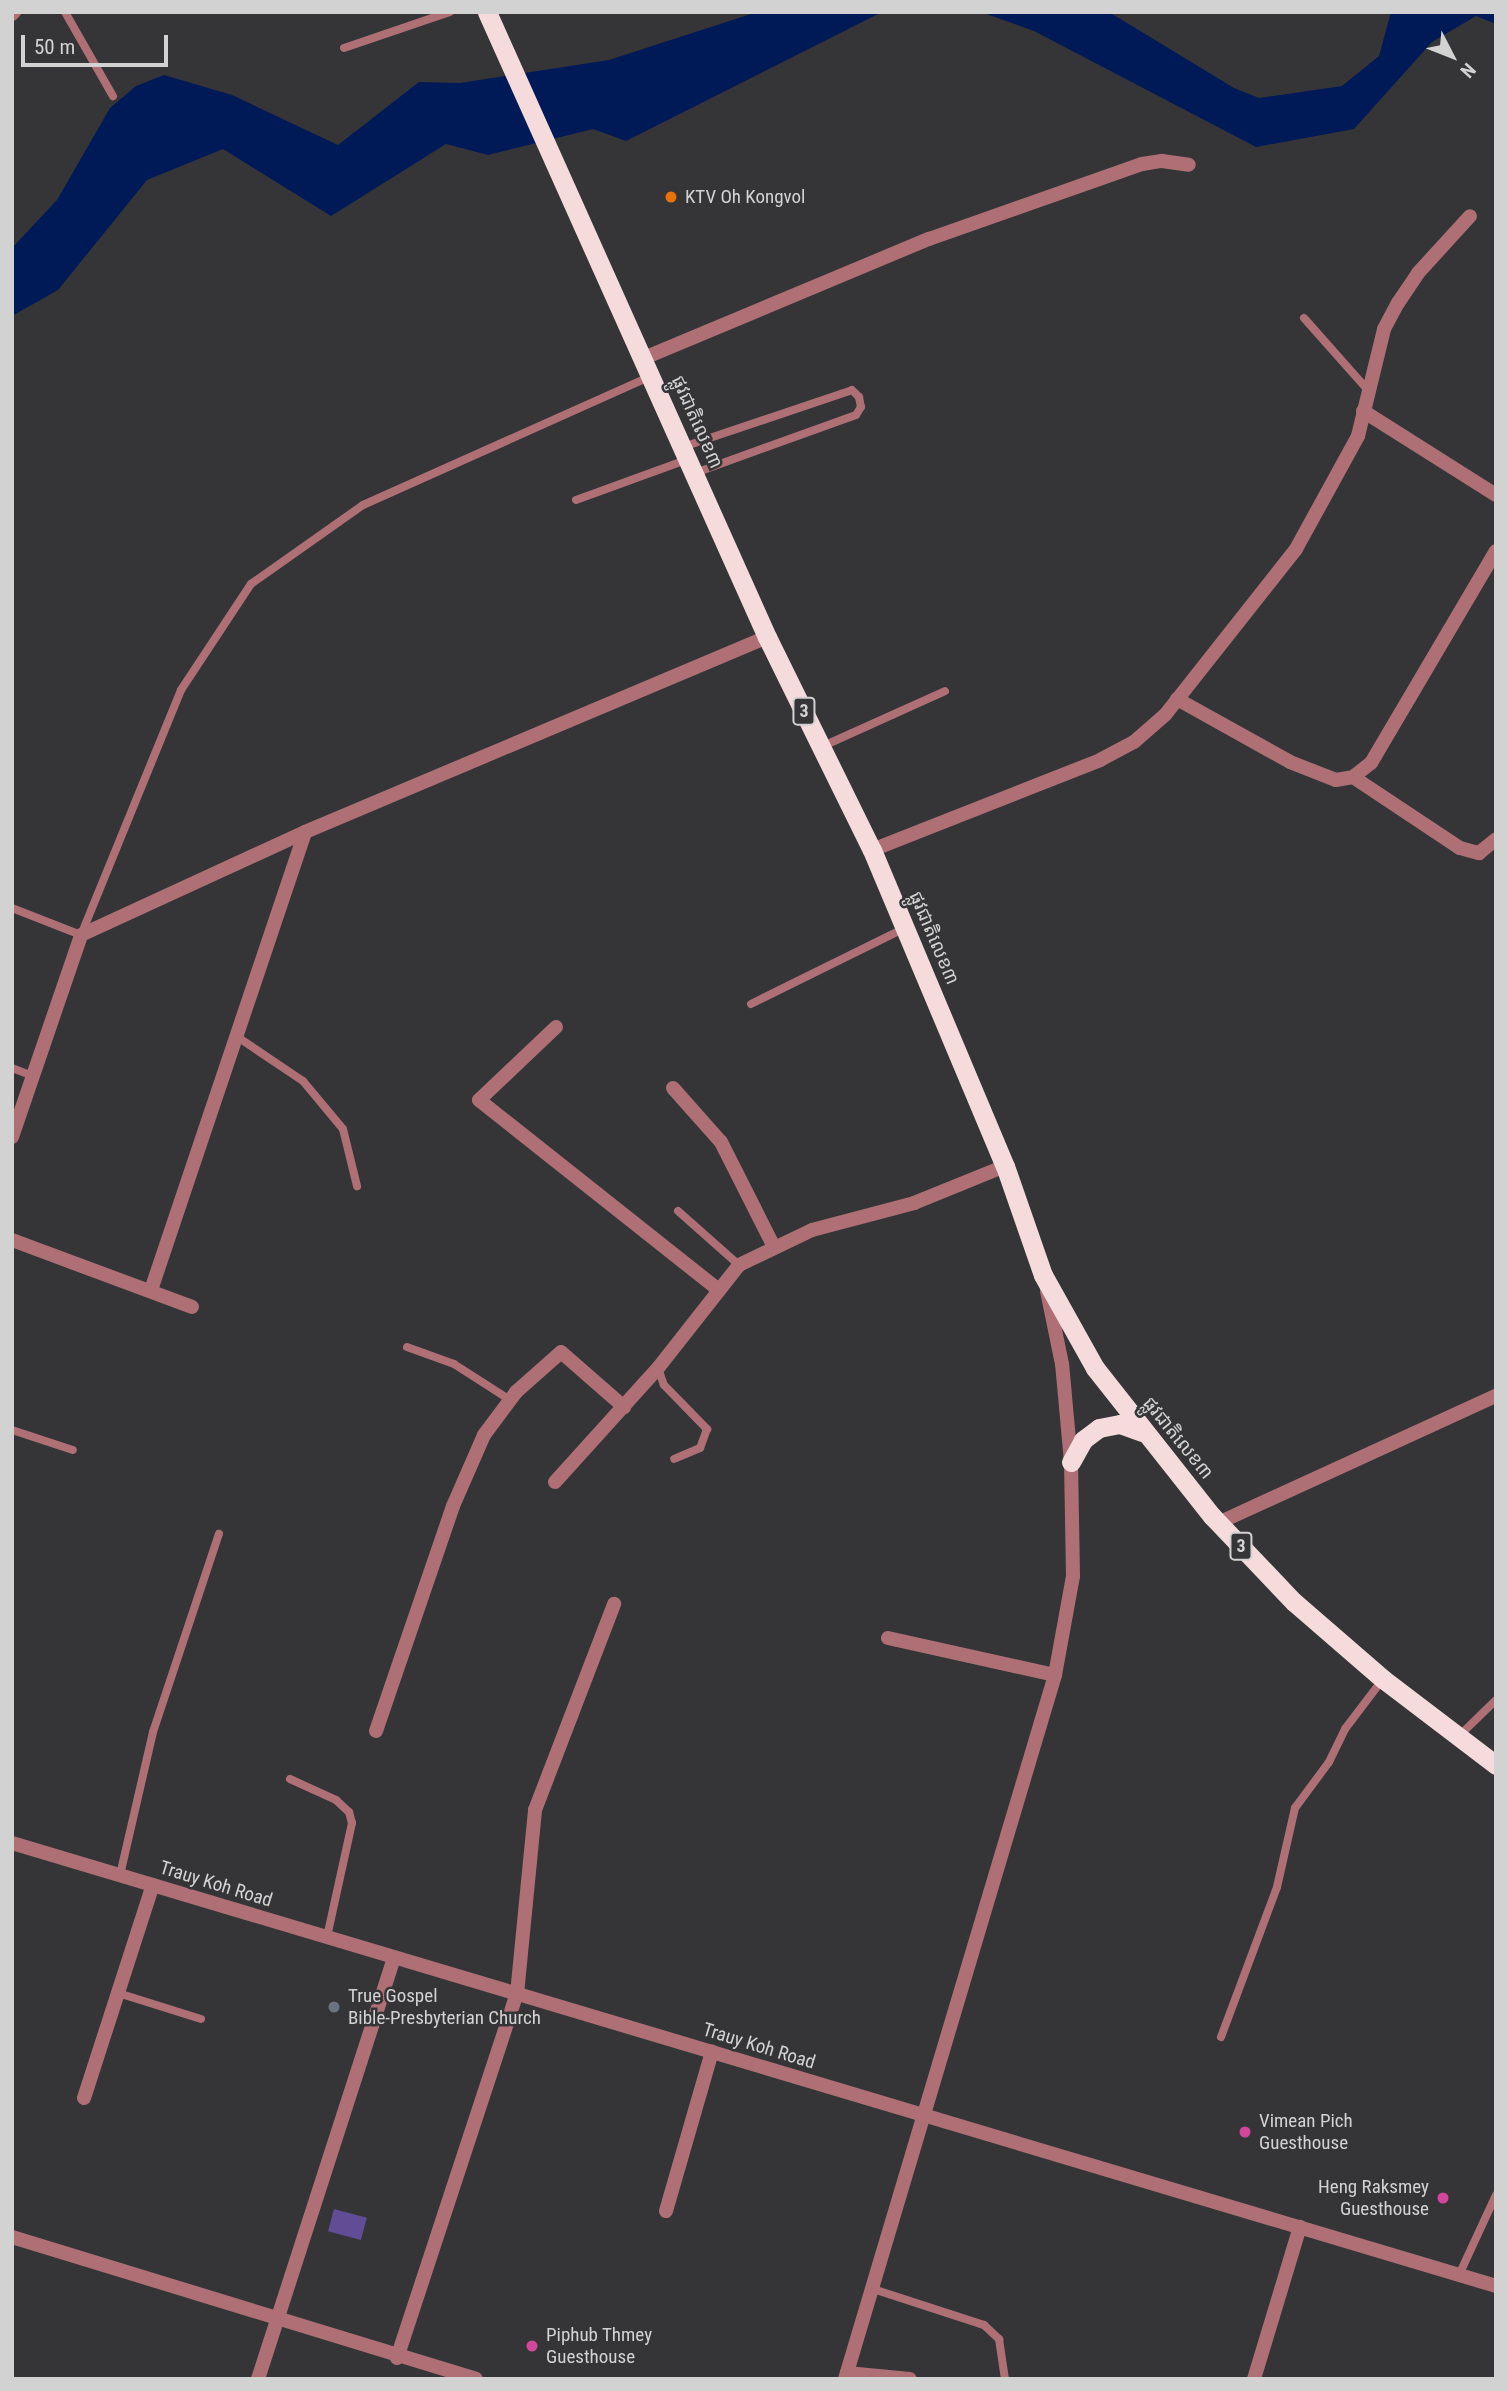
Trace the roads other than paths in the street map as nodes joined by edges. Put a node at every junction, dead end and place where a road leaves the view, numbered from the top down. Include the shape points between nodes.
1 (65, 12) edge
2 (450, 12) edge
3 (487, 12) edge
4 (344, 48) dead end
5 (113, 96) dead end
6 (1189, 165) dead end
7 (1471, 216) dead end
8 (1304, 318) dead end
9 (648, 367) junction
10 (1368, 390) junction
11 (1363, 411) junction
12 (689, 460) junction
13 (1496, 495) edge
14 (576, 500) dead end
15 (1496, 551) edge
16 (767, 637) junction
17 (945, 691) dead end
18 (1177, 699) junction
19 (821, 747) junction
20 (1353, 777) junction
21 (305, 832) junction
22 (1496, 839) edge
23 (872, 849) junction
24 (12, 908) edge
25 (905, 928) junction
26 (81, 935) junction
27 (751, 1004) dead end
28 (556, 1027) dead end
29 (239, 1038) junction
30 (12, 1068) edge
31 (33, 1076) junction
32 (673, 1088) dead end
33 (12, 1137) edge
34 (1005, 1166) junction
35 (357, 1186) dead end
36 (678, 1211) dead end
37 (12, 1240) edge
38 (774, 1247) junction
39 (739, 1265) junction
40 (1043, 1275) junction
41 (150, 1290) junction
42 (719, 1290) junction
43 (192, 1307) dead end
44 (407, 1347) dead end
45 (658, 1368) junction
46 (1496, 1396) edge
47 (510, 1400) junction
48 (624, 1407) junction
49 (12, 1430) edge
50 (1142, 1432) junction
51 (72, 1450) dead end
52 (674, 1460) dead end
53 (1071, 1462) junction
54 (555, 1482) dead end
55 (1218, 1523) junction
56 (219, 1534) dead end
57 (614, 1604) dead end
58 (888, 1638) dead end
59 (1055, 1675) junction
60 (1383, 1679) junction
61 (1496, 1700) edge
62 (376, 1731) dead end
63 (1458, 1737) junction
64 (1496, 1765) edge
65 (290, 1779) dead end
66 (12, 1843) edge
67 (120, 1875) junction
68 (153, 1885) junction
69 (327, 1937) junction
70 (394, 1957) junction
71 (118, 1993) junction
72 (517, 1994) junction
73 (201, 2019) dead end
74 (1221, 2037) dead end
75 (712, 2052) junction
76 (84, 2098) dead end
77 (926, 2116) junction
78 (1496, 2195) edge
79 (666, 2211) dead end
80 (1300, 2227) junction
81 (12, 2237) edge
82 (1460, 2275) junction
83 (1496, 2286) edge
84 (873, 2289) junction
85 (276, 2320) junction
86 (397, 2358) junction
87 (846, 2376) edge
88 (258, 2379) edge
89 (477, 2379) edge
90 (910, 2379) edge
91 (1005, 2379) edge
92 (1254, 2379) edge

1 - 5 lane
2 - 4 lane
3 - 9 highway, ផ្លូវជាតិលេខ៣ / 3
6 - 9 street via 1142,164 929,239
7 - 10 street via 1418,273 1398,303 1384,329
8 - 10 lane
9 - 12 highway, ផ្លូវជាតិលេខ៣ / 3
9 - 26 lane via 363,505 251,584 181,691
10 - 11 street
11 - 13 street
11 - 18 street via 1351,451 1296,549
12 - 12 lane via 852,390 859,397 861,407 856,415
12 - 14 lane
12 - 16 highway, ផ្លូវជាតិលេខ៣ / 3
15 - 20 street via 1371,763
16 - 19 highway, ផ្លូវជាតិលេខ៣ / 3
16 - 21 street
17 - 19 lane
18 - 20 street via 1290,762 1336,780
18 - 23 street via 1134,741 1100,760
19 - 23 highway, ផ្លូវជាតិលេខ៣ / 3
20 - 22 street via 1460,848 1479,853
21 - 26 street
21 - 29 street
23 - 25 highway, ផ្លូវជាតិលេខ៣ / 3
24 - 26 lane
25 - 27 lane
25 - 34 highway, ផ្លូវជាតិលេខ៣ / 3
26 - 31 street
28 - 42 street via 479,1100
29 - 35 lane via 303,1081 343,1129
29 - 41 street via 215,1089
30 - 31 lane
31 - 33 street
32 - 38 street via 721,1142
34 - 38 street via 914,1203 812,1230
34 - 40 highway, ផ្លូវជាតិលេខ៣ / 3
36 - 39 lane
37 - 41 street
38 - 39 street
39 - 42 street
40 - 50 highway, ផ្លូវជាតិលេខ៣ / 3 via 1095,1368
40 - 53 street via 1062,1364
41 - 43 street
42 - 45 street
44 - 47 lane via 454,1364
45 - 48 street
45 - 52 lane via 664,1385 707,1429 700,1448
46 - 55 street
47 - 48 street via 561,1352
47 - 62 street via 484,1435 453,1506
48 - 54 street
49 - 51 lane
50 - 53 highway via 1120,1424 1099,1428 1083,1440
50 - 55 highway, ផ្លូវជាតិលេខ៣ / 3
53 - 59 street via 1073,1576
55 - 60 highway, ផ្លូវជាតិលេខ៣ / 3 via 1294,1602
56 - 67 lane via 153,1732
57 - 72 street via 535,1810
58 - 59 street
59 - 77 street
60 - 63 highway, ផ្លូវជាតិលេខ៣ / 3
60 - 74 lane via 1295,1808 1277,1887
61 - 63 lane
63 - 64 highway, ផ្លូវជាតិលេខ៣ / 3
65 - 69 lane via 336,1800 349,1812 352,1823
66 - 67 street, Trauy Koh Road
67 - 68 street, Trauy Koh Road
68 - 69 street, Trauy Koh Road
68 - 71 street
69 - 70 street, Trauy Koh Road
70 - 72 street, Trauy Koh Road
70 - 85 street
71 - 73 lane
71 - 76 street
72 - 75 street, Trauy Koh Road
72 - 86 street
75 - 77 street, Trauy Koh Road
75 - 79 street
77 - 80 street, Trauy Koh Road
77 - 84 street
78 - 82 lane
80 - 82 street, Trauy Koh Road
80 - 92 street
81 - 85 street
82 - 83 street, Trauy Koh Road
84 - 87 street
84 - 91 lane via 984,2325 999,2339
85 - 86 street
85 - 88 street
86 - 89 street
87 - 90 street

